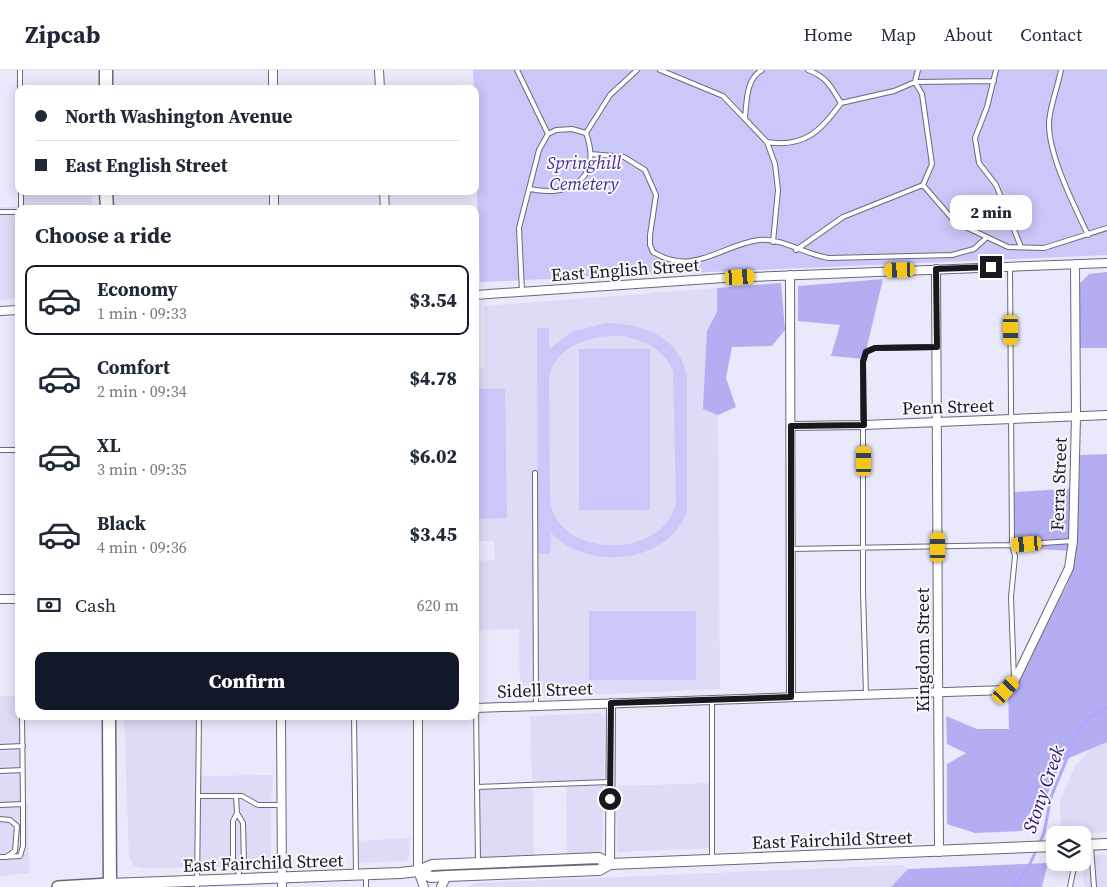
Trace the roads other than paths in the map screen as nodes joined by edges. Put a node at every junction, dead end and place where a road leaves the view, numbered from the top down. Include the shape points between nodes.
1 (20, 70) edge
2 (106, 70) edge
3 (273, 70) edge
4 (379, 70) edge
5 (517, 70) edge
6 (637, 70) edge
7 (660, 70) edge
8 (762, 70) edge
9 (808, 70) edge
10 (918, 70) edge
11 (996, 70) edge
12 (1062, 70) edge
13 (994, 81) junction
14 (915, 82) junction
15 (20, 85) edge
16 (106, 85) edge
17 (273, 85) edge
18 (380, 85) edge
19 (841, 103) junction
20 (745, 117) junction
21 (586, 133) junction
22 (548, 134) junction
23 (767, 142) junction
24 (591, 154) junction
25 (923, 186) junction
26 (530, 189) junction
27 (0, 212) edge
28 (15, 212) edge
29 (1107, 228) edge
30 (1088, 235) junction
31 (986, 238) junction
32 (773, 242) junction
33 (1021, 247) junction
34 (796, 250) junction
35 (1107, 263) edge
36 (1075, 264) junction
37 (1010, 266) junction
38 (936, 269) junction
39 (790, 275) junction
40 (522, 292) junction
41 (479, 295) edge
42 (15, 310) edge
43 (0, 311) edge
44 (937, 347) junction
45 (1107, 415) edge
46 (1076, 417) junction
47 (1011, 420) junction
48 (937, 423) junction
49 (864, 425) junction
50 (791, 426) junction
51 (0, 450) edge
52 (15, 450) edge
53 (534, 473) dead end
54 (1073, 541) junction
55 (1012, 546) junction
56 (938, 547) junction
57 (790, 548) junction
58 (864, 548) junction
59 (0, 599) edge
60 (15, 599) edge
61 (1014, 682) junction
62 (1006, 690) joint
63 (937, 692) junction
64 (866, 695) junction
65 (791, 697) junction
66 (712, 699) junction
67 (611, 703) junction
68 (536, 706) junction
69 (479, 708) edge
70 (22, 720) edge
71 (109, 720) edge
72 (198, 720) edge
73 (281, 720) edge
74 (354, 720) edge
75 (418, 720) edge
76 (476, 720) edge
77 (22, 746) junction
78 (0, 747) edge
79 (23, 770) junction
80 (0, 771) edge
81 (610, 782) junction
82 (477, 788) junction
83 (199, 796) junction
84 (236, 796) junction
85 (22, 804) junction
86 (0, 805) edge
87 (282, 805) junction
88 (237, 813) junction
89 (0, 819) edge
90 (1091, 844) edge
91 (1107, 844) edge
92 (1046, 846) edge
93 (939, 852) junction
94 (0, 857) edge
95 (6, 857) junction
96 (712, 860) junction
97 (478, 864) junction
98 (610, 864) junction
99 (1091, 869) edge
100 (418, 871) junction
101 (1073, 871) edge
102 (239, 875) junction
103 (361, 875) junction
104 (447, 876) junction
105 (282, 883) edge
106 (197, 884) edge
107 (110, 886) edge
108 (58, 887) edge
109 (366, 887) edge
110 (424, 887) edge
111 (441, 887) edge
112 (1070, 887) edge
113 (1094, 887) edge

1 - 15 lane
2 - 16 main road
3 - 17 street
4 - 18 street
5 - 22 lane
6 - 21 lane via 610,95
7 - 20 lane via 723,96
8 - 20 lane via 755,74 750,84
9 - 19 lane via 820,74
10 - 14 lane
11 - 13 lane
12 - 30 lane via 1049,122 1050,130 1063,180
13 - 14 lane
13 - 33 lane via 975,138 979,163 996,185
14 - 19 lane via 894,91
14 - 25 lane via 922,94 932,164
19 - 23 lane via 824,126 811,135 789,144
20 - 23 lane
21 - 22 lane via 572,129
21 - 24 lane
22 - 26 lane via 533,168
23 - 32 lane via 775,164 778,190
24 - 26 lane via 587,172 581,181 556,190
24 - 32 lane via 624,157 645,170 656,195 650,245 653,252 662,258 696,261 760,240
25 - 31 lane via 956,222
25 - 34 lane via 843,217
26 - 40 lane via 520,228
27 - 28 lane
29 - 30 lane
30 - 33 lane via 1044,248
31 - 33 lane via 1008,247
31 - 34 lane via 974,249 952,255 838,259 816,257
32 - 34 lane
35 - 36 street, East English Street
36 - 37 street, East English Street
36 - 46 street, Ferra Street
37 - 38 street, East English Street
37 - 47 lane
38 - 39 street, East English Street
38 - 44 street, Kingdom Street
39 - 40 street, East English Street
39 - 50 street
40 - 41 street, East English Street
42 - 43 street
44 - 48 street, Kingdom Street
44 - 49 lane via 875,348 866,352 863,362
45 - 46 street, Penn Street
46 - 47 street, Penn Street
46 - 54 street, Ferra Street
47 - 48 street, Penn Street
47 - 55 lane
48 - 49 street, Penn Street
48 - 56 street, Kingdom Street
49 - 50 street, Penn Street
49 - 58 lane
50 - 57 street
51 - 52 lane
53 - 68 lane
54 - 55 lane
54 - 61 street, Ferra Street via 1069,568
55 - 56 lane
55 - 61 lane via 1015,556 1011,597
56 - 58 lane
56 - 63 street, Kingdom Street
57 - 58 lane
57 - 65 street
58 - 64 lane
59 - 60 street
61 - 62 street, Ferra Street
62 - 63 street, Sidell Street
63 - 64 street, Sidell Street
63 - 93 street, Kingdom Street
64 - 65 street, Sidell Street
65 - 66 street, Sidell Street
66 - 67 street, Sidell Street
66 - 96 lane
67 - 68 street, Sidell Street
67 - 81 street
68 - 69 street, Sidell Street
70 - 77 lane
71 - 107 main road
72 - 83 lane
73 - 87 street
74 - 103 lane
75 - 100 street
76 - 82 lane
77 - 78 lane
77 - 79 lane
79 - 80 lane
79 - 85 lane
81 - 82 lane
81 - 98 street
82 - 97 lane
83 - 84 lane
83 - 106 lane
84 - 87 lane via 258,805
84 - 88 lane
85 - 86 lane
85 - 95 lane via 23,846 20,856
87 - 105 street
88 - 102 lane via 243,823 244,864
88 - 102 lane via 232,821 233,864
89 - 95 lane via 10,820 17,826 15,851
90 - 91 street
92 - 93 street, East Fairchild Street
93 - 96 street, East Fairchild Street
94 - 95 lane
96 - 98 street, East Fairchild Street
97 - 98 street, East Fairchild Street via 599,858
97 - 100 street, East Fairchild Street via 432,866
98 - 104 street, East Fairchild Street via 600,870
99 - 113 lane
100 - 103 street, East Fairchild Street
100 - 104 street, East Fairchild Street via 431,877
100 - 110 street
101 - 112 lane
102 - 105 street, East Fairchild Street
102 - 106 street, East Fairchild Street
103 - 105 street, East Fairchild Street
103 - 109 lane
104 - 111 street
106 - 107 street, East Fairchild Street
107 - 108 main road

